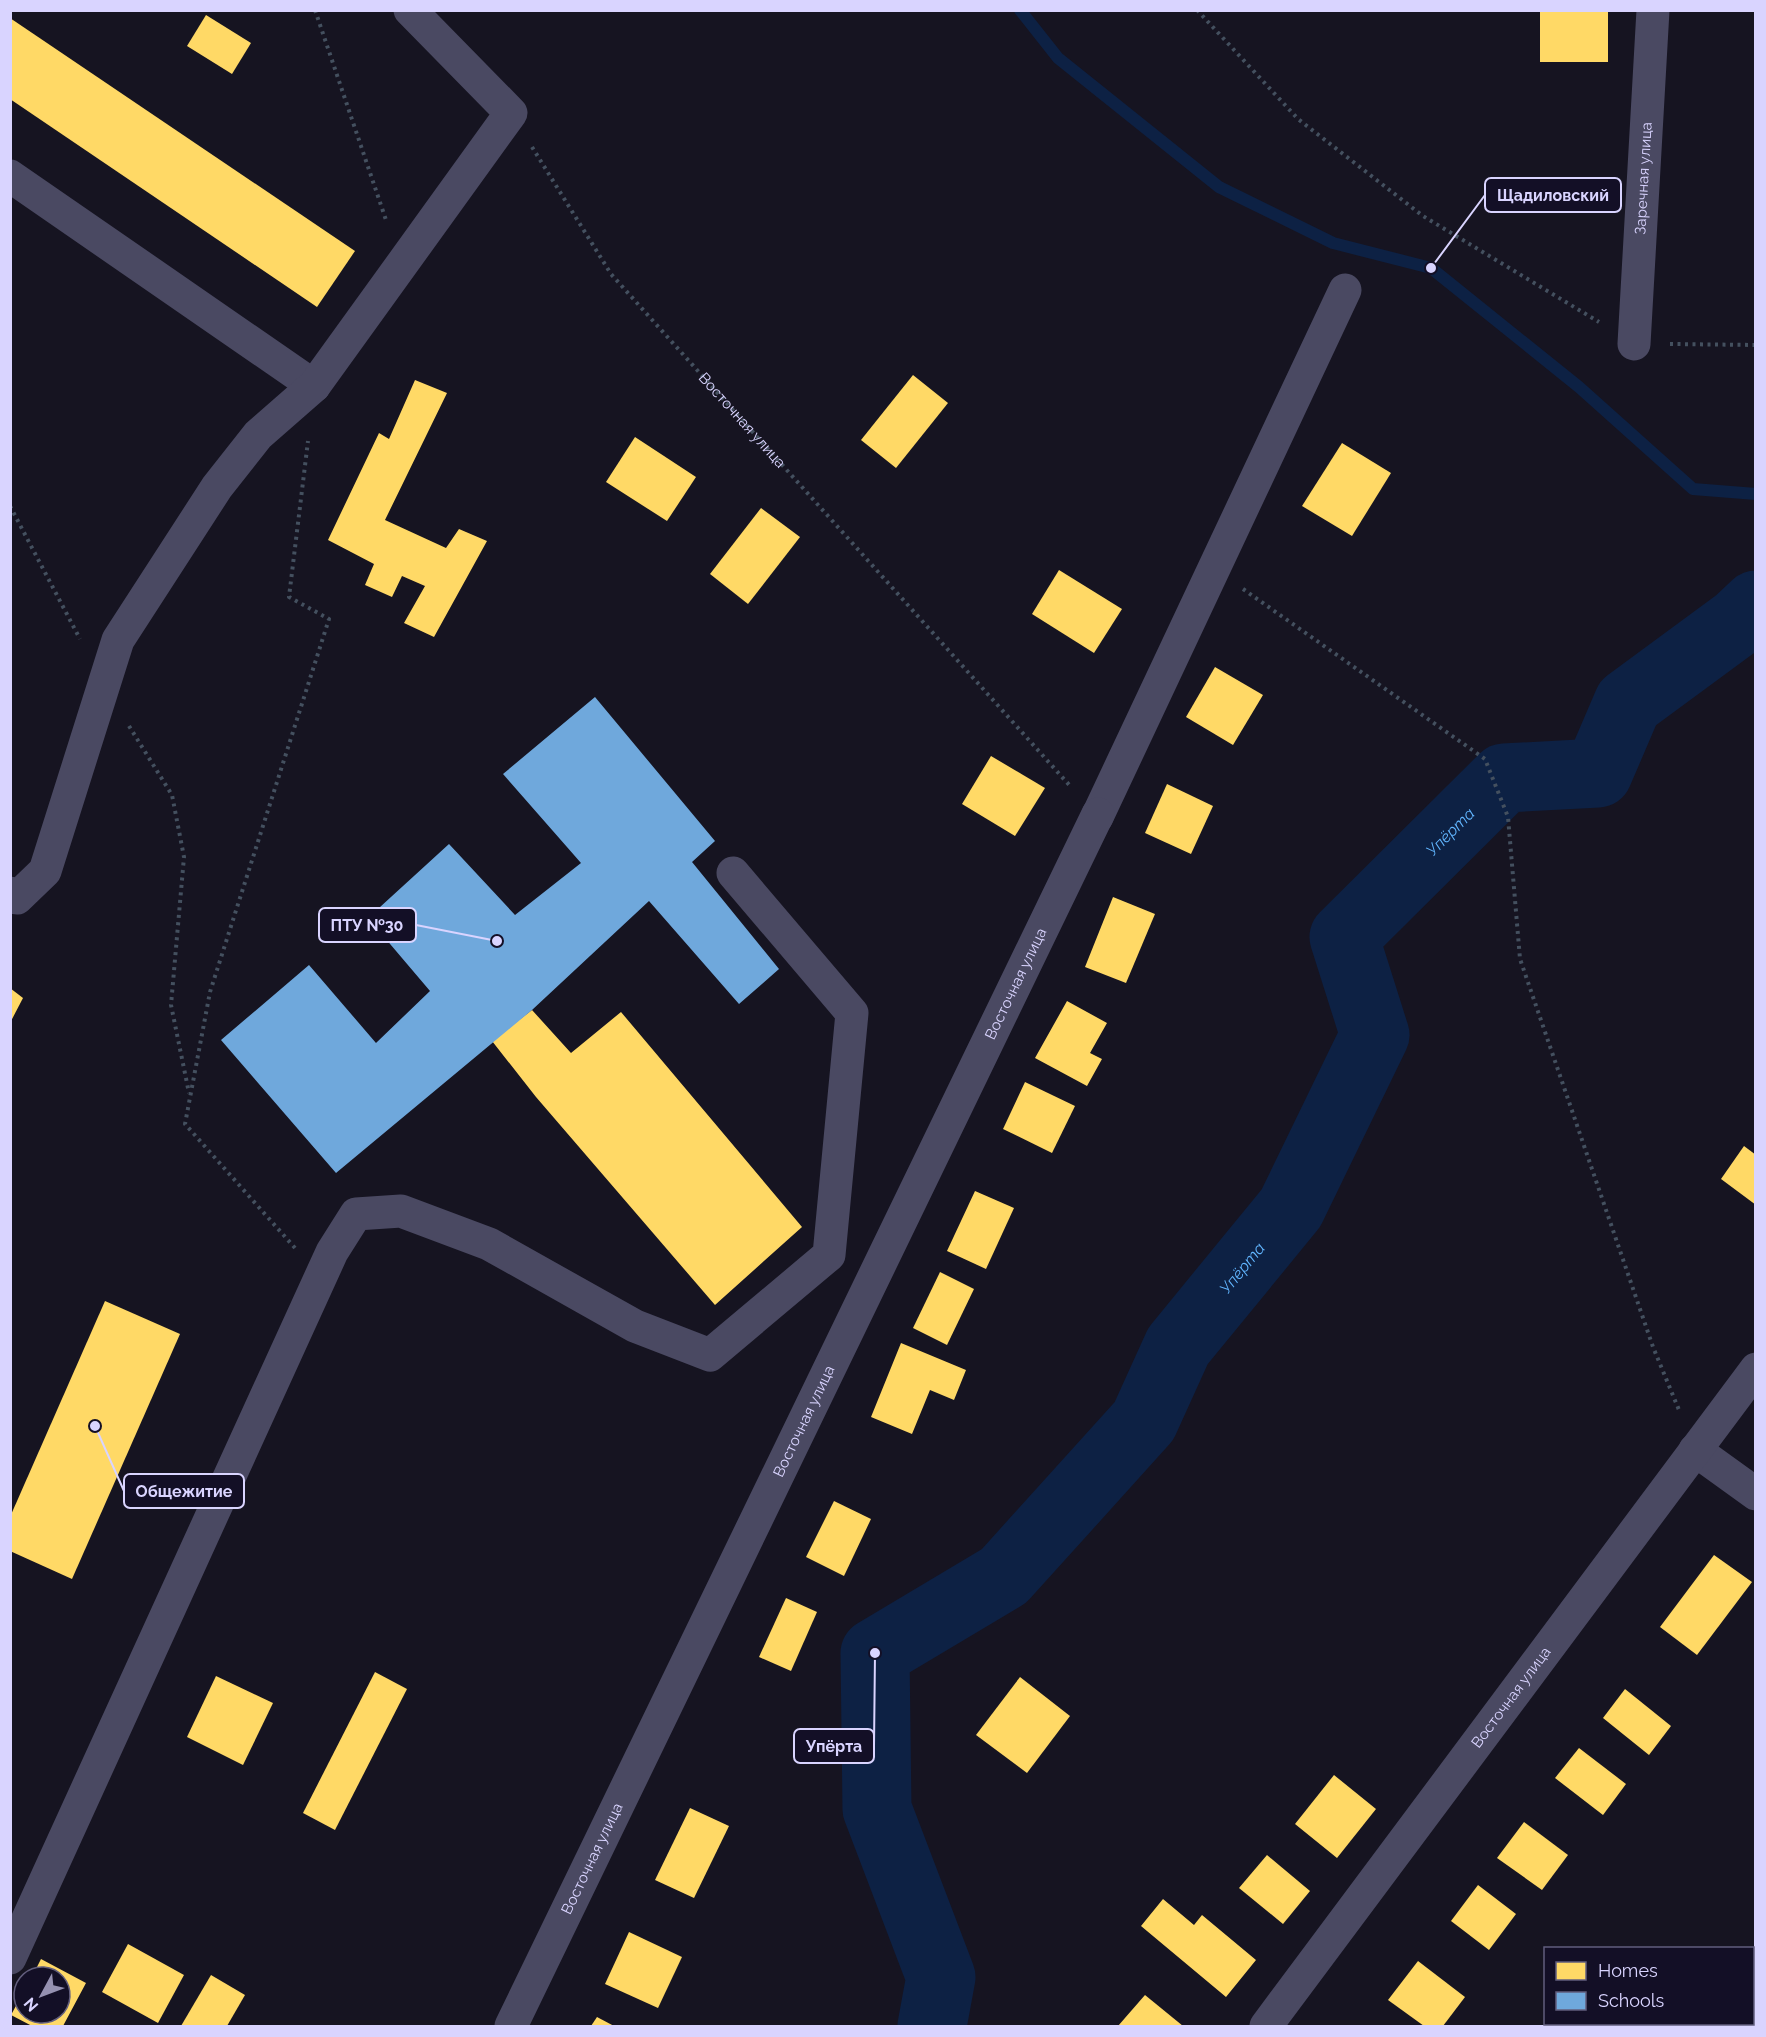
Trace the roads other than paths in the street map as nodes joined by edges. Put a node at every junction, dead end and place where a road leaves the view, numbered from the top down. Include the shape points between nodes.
1 (410, 10) edge
2 (1653, 10) edge
3 (10, 176) edge
4 (1345, 290) dead end
5 (1634, 344) road end
6 (314, 386) junction
7 (733, 873) dead end
8 (10, 893) edge
9 (1755, 1369) edge
10 (1695, 1450) junction
11 (1755, 1494) edge
12 (10, 1958) edge
13 (511, 2026) edge
14 (1266, 2026) edge

1 - 6 street via 511,113
2 - 5 street, Заречная улица
3 - 6 street
4 - 13 street, Восточная улица via 1097,815
6 - 8 street via 258,435 217,487 118,640 45,871 17,898
7 - 12 street via 852,1013 829,1255 710,1355 635,1326 489,1244 401,1210 356,1214 326,1264
9 - 10 street, Восточная улица
10 - 11 street
10 - 14 street, Восточная улица

